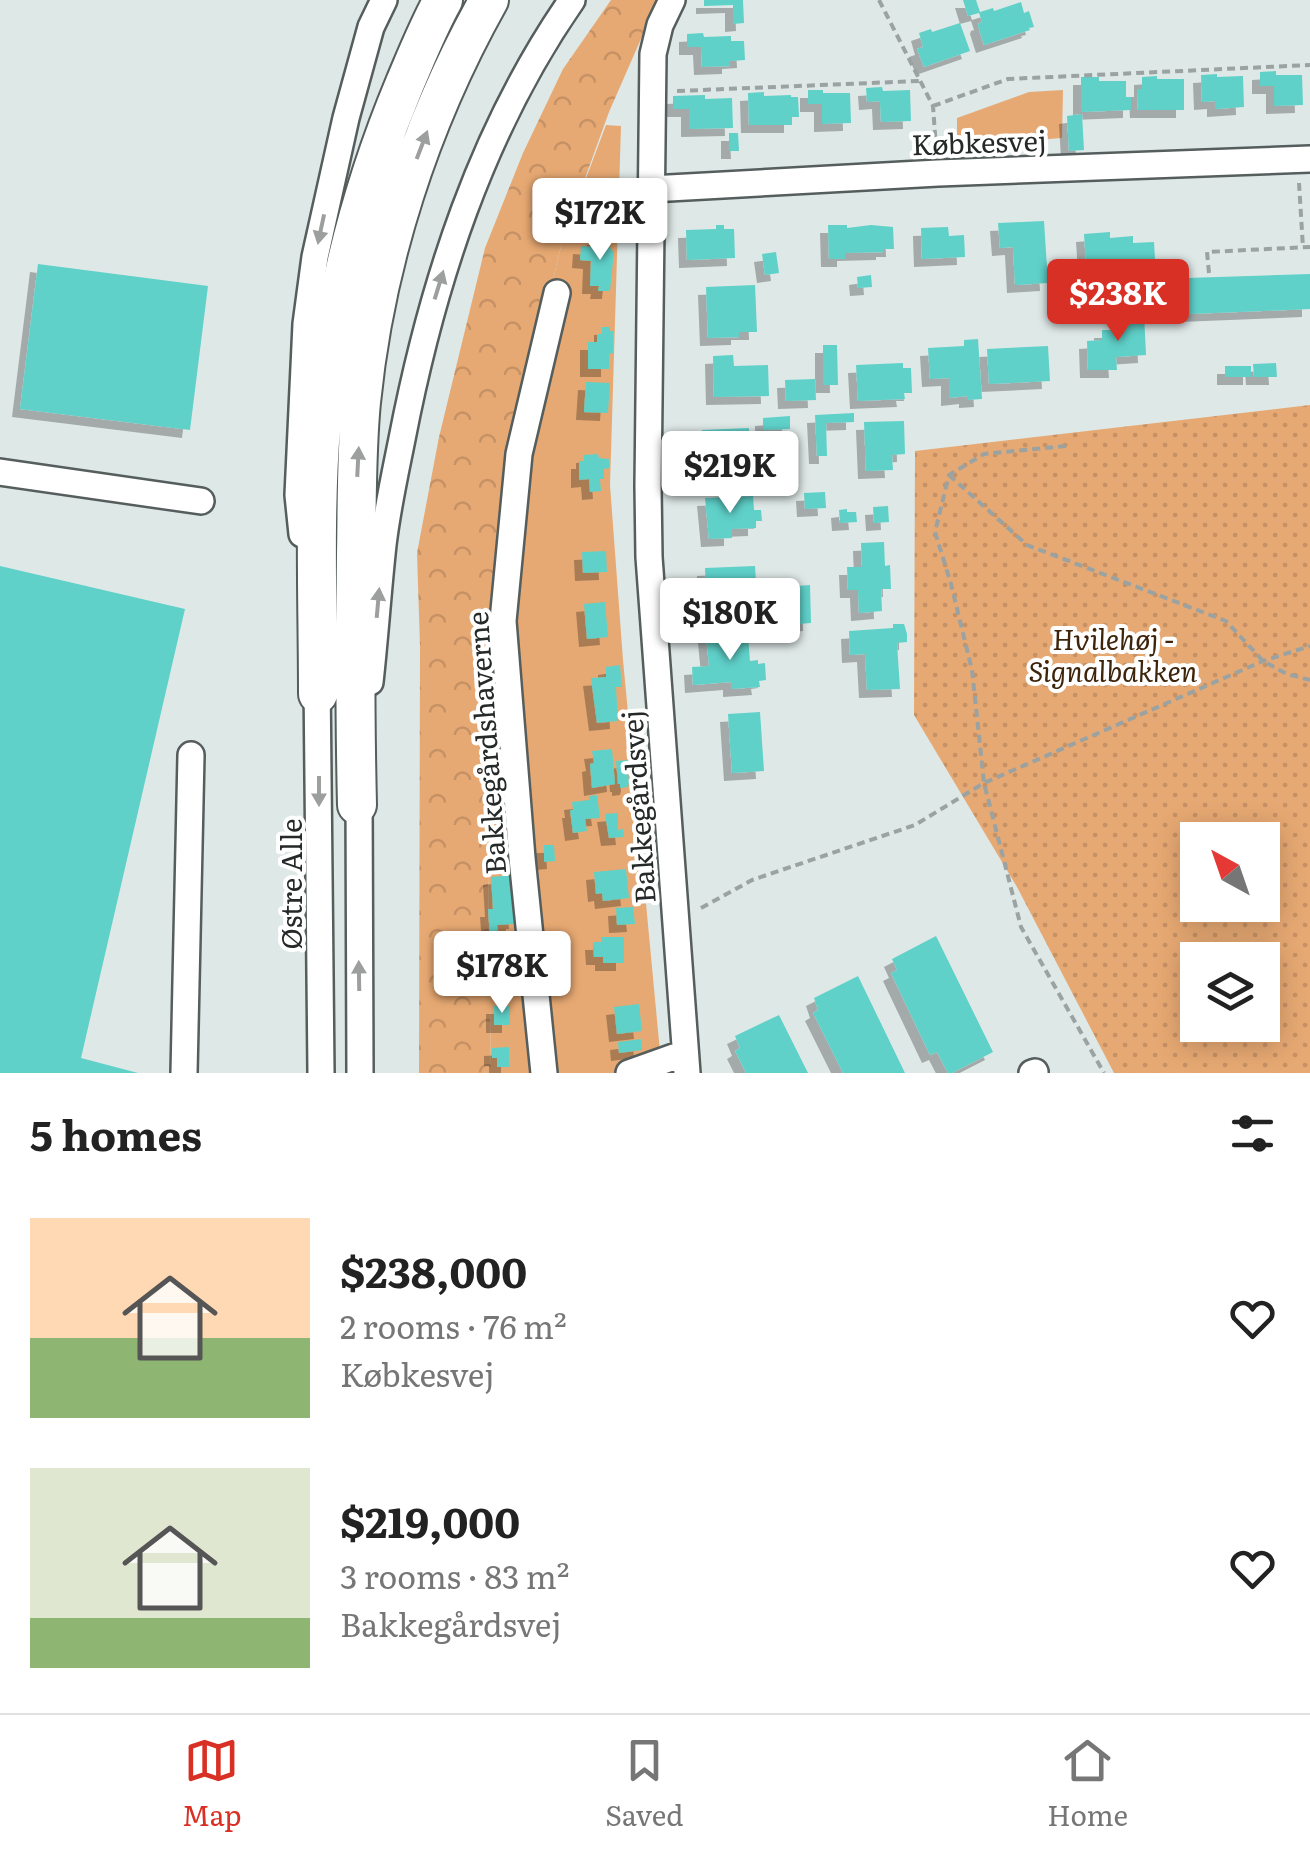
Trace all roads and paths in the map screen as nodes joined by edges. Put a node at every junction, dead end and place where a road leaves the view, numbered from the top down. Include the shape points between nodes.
1 (384, 0) edge
2 (444, 0) edge
3 (489, 0) edge
4 (572, 0) edge
5 (672, 0) edge
6 (878, 0) edge
7 (1310, 65) edge
8 (919, 80) junction
9 (652, 92) junction
10 (933, 106) junction
11 (1303, 159) edge
12 (938, 172) junction
13 (651, 189) junction
14 (1302, 248) junction
15 (1310, 248) edge
16 (1209, 273) dead end
17 (557, 292) dead end
18 (1066, 446) dead end
19 (0, 472) edge
20 (949, 475) junction
21 (201, 501) dead end
22 (1310, 646) edge
23 (1264, 660) junction
24 (1310, 680) edge
25 (318, 694) junction
26 (191, 754) dead end
27 (984, 784) junction
28 (357, 805) junction
29 (676, 922) junction
30 (686, 1063) edge
31 (184, 1073) edge
32 (321, 1073) edge
33 (360, 1073) edge
34 (544, 1073) edge
35 (629, 1073) edge
36 (1104, 1073) edge

1 -> 25 street, Østre Alle via 346,118 306,324 298,495
2 - 25 highway via 395,107 346,260 321,428
28 -> 3 highway via 357,465 372,324 411,173
28 -> 4 street via 384,543 425,330 477,176 526,74
5 - 9 street, Bakkegårdsvej via 653,54
6 - 8 path
7 - 10 path via 1008,79
8 - 9 path
8 - 10 path
9 - 13 street, Bakkegårdsvej
10 - 12 path
11 - 12 street, Købkesvej
11 - 14 path
12 - 13 street, Købkesvej
13 - 29 street, Bakkegårdsvej via 649,557
14 - 15 path
14 - 16 path via 1207,252
17 - 34 street, Bakkegårdshaverne via 519,454 503,621
18 - 20 path via 984,454
19 - 21 street
20 - 23 path via 1027,544 1226,621
20 - 27 path via 935,532 972,670
22 - 23 path
23 - 24 path
23 - 27 path
25 -> 32 street, Østre Alle
26 - 31 street
27 - 29 path via 915,825 752,880
27 - 36 path via 1021,927
33 -> 28 street
29 - 30 street, Bakkegårdsvej
30 - 35 street

